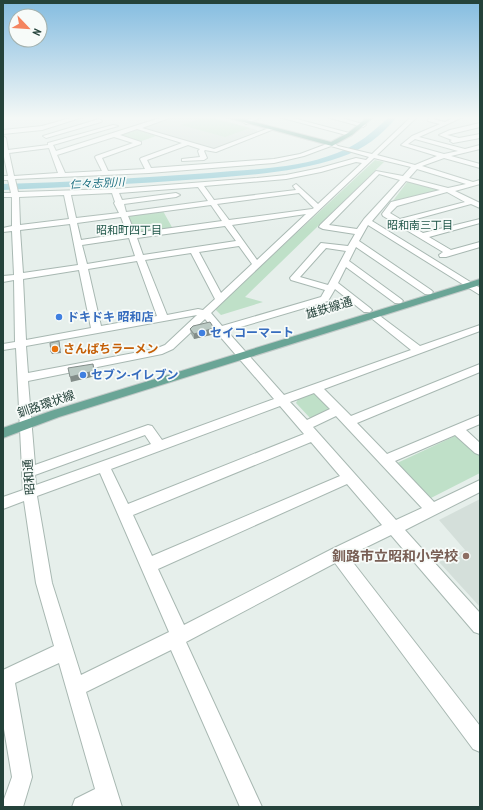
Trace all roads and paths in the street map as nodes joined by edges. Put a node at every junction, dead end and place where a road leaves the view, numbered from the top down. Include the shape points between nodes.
1 (54, 154) edge
2 (6, 155) edge
3 (104, 155) edge
4 (149, 155) edge
5 (203, 155) edge
6 (214, 155) edge
7 (225, 155) edge
8 (301, 155) edge
9 (367, 155) edge
10 (439, 155) edge
11 (448, 155) edge
12 (371, 156) junction
13 (443, 156) junction
14 (219, 158) junction
15 (474, 158) dead end
16 (462, 161) junction
17 (417, 166) junction
18 (480, 166) edge
19 (188, 168) junction
20 (149, 171) junction
21 (106, 174) junction
22 (62, 175) junction
23 (286, 177) junction
24 (3, 178) edge
25 (404, 179) junction
26 (478, 183) edge
27 (200, 185) junction
28 (171, 187) junction
29 (11, 188) edge
30 (448, 190) junction
31 (115, 191) junction
32 (301, 191) junction
33 (67, 193) junction
34 (176, 195) junction
35 (212, 202) junction
36 (472, 202) junction
37 (118, 203) junction
38 (183, 206) junction
39 (480, 206) edge
40 (316, 209) junction
41 (123, 214) junction
42 (73, 221) junction
43 (367, 221) junction
44 (480, 221) edge
45 (398, 222) junction
46 (226, 223) junction
47 (10, 229) edge
48 (359, 232) junction
49 (131, 236) junction
50 (423, 236) junction
51 (77, 243) junction
52 (240, 243) junction
53 (480, 244) edge
54 (353, 246) junction
55 (194, 250) junction
56 (450, 253) junction
57 (140, 258) junction
58 (429, 259) junction
59 (345, 262) junction
60 (257, 265) junction
61 (83, 267) junction
62 (480, 275) edge
63 (19, 277) junction
64 (3, 279) edge
65 (480, 282) edge
66 (466, 283) junction
67 (332, 286) junction
68 (428, 292) junction
69 (480, 292) edge
70 (220, 299) junction
71 (398, 301) junction
72 (370, 312) junction
73 (205, 313) junction
74 (163, 318) junction
75 (480, 328) edge
76 (97, 330) junction
77 (220, 330) junction
78 (22, 344) junction
79 (3, 347) edge
80 (418, 350) junction
81 (241, 352) junction
82 (480, 368) edge
83 (23, 378) junction
84 (316, 388) junction
85 (283, 401) junction
86 (337, 411) junction
87 (480, 419) edge
88 (25, 421) junction
89 (348, 422) junction
90 (3, 425) edge
91 (456, 429) junction
92 (309, 431) junction
93 (3, 433) edge
94 (159, 446) junction
95 (480, 450) edge
96 (386, 460) junction
97 (104, 467) junction
98 (29, 472) junction
99 (350, 477) junction
100 (480, 486) edge
101 (30, 494) junction
102 (3, 503) edge
103 (433, 510) junction
104 (125, 512) junction
105 (394, 528) junction
106 (337, 554) junction
107 (149, 565) junction
108 (480, 626) edge
109 (178, 637) junction
110 (64, 651) junction
111 (4, 679) edge
112 (75, 687) junction
113 (480, 742) edge
114 (109, 800) edge
115 (12, 807) edge
116 (83, 807) edge
117 (251, 807) edge

1 - 22 street
2 - 29 street, 昭和通
3 - 21 street via 98,157
4 - 20 street via 143,159
5 - 19 street via 204,158 184,160
6 - 14 street
7 - 14 street
8 - 14 street via 279,160
9 - 12 street
10 - 13 street
11 - 13 street
12 - 17 street
12 - 23 street
12 - 40 street
13 - 16 street
13 - 17 street
14 - 19 street
15 - 16 street
16 - 18 street
17 - 25 street
17 - 26 street
19 - 20 street
20 - 21 street
21 - 22 street
22 - 29 street
23 - 27 street
23 - 32 street
24 - 29 street
25 - 30 street
25 - 43 street
25 - 48 street via 378,172 323,227
26 - 30 street
27 - 28 street
27 - 35 street
28 - 31 street
28 - 34 street
29 - 33 street
29 - 47 street, 昭和通
30 - 36 street
30 - 45 street via 394,204 386,214
31 - 33 street
31 - 37 street
32 - 35 street
32 - 40 street
33 - 42 street
34 - 37 street
34 - 38 street
35 - 38 street
35 - 46 street
36 - 39 street
36 - 45 street
37 - 41 street
38 - 41 street
40 - 46 street
40 - 60 street
41 - 42 street
41 - 49 street
42 - 47 street
42 - 51 street
43 - 48 street
43 - 58 street
44 - 50 street
45 - 50 street
46 - 49 street
46 - 52 street
47 - 63 street, 昭和通
48 - 54 street
49 - 51 street
49 - 57 street
50 - 56 street
51 - 61 street
52 - 55 street
52 - 60 street
53 - 56 street
54 - 59 street
54 - 67 street via 324,245 294,278
54 - 68 street
55 - 57 street
55 - 70 street
56 - 58 street
57 - 61 street
57 - 74 street
58 - 66 street
59 - 67 street
59 - 71 street
60 - 70 street
61 - 63 street
61 - 76 street
62 - 66 main road, 雄鉄線通
63 - 64 street
63 - 78 street, 昭和通
65 - 66 main road, 雄鉄線通
66 - 68 main road, 雄鉄線通
66 - 69 street
66 - 72 main road, 雄鉄線通
67 - 72 street
67 - 77 street via 325,299
68 - 71 main road, 雄鉄線通
70 - 73 street
71 - 72 main road, 雄鉄線通
72 - 80 street
72 - 81 main road, 釧路環状線
73 - 74 street
73 - 77 street
73 - 83 street via 169,347 158,352
74 - 76 street
75 - 80 street
76 - 78 street
77 - 81 street
78 - 79 street
78 - 83 street, 昭和通
80 - 84 street
81 - 85 street
81 - 88 main road, 釧路環状線 via 55,414
82 - 89 street
83 - 88 street, 昭和通
84 - 85 street
84 - 86 street
85 - 92 street
85 - 94 street
86 - 89 street
86 - 92 street
87 - 91 street
88 - 90 main road
88 - 93 main road, 釧路環状線
88 - 98 street, 昭和通
89 - 96 street
91 - 95 street
91 - 96 street
92 - 99 street
92 - 104 street
94 - 97 street
94 - 98 street via 148,429
96 - 103 street
97 - 101 street
97 - 104 street
98 - 101 street, 昭和通
99 - 105 street
99 - 107 street
100 - 103 street
101 - 102 street
101 - 110 street, 昭和通 via 44,583
103 - 105 street
104 - 107 street
105 - 106 street
105 - 108 street
106 - 109 street
106 - 113 street
107 - 109 street
109 - 112 street
109 - 117 street
110 - 111 street
110 - 112 street, 昭和通
111 - 115 street via 22,777
112 - 114 street, 昭和通
114 - 116 street

